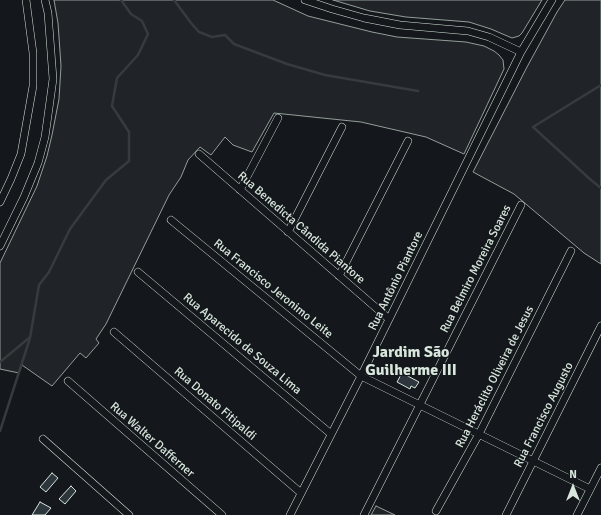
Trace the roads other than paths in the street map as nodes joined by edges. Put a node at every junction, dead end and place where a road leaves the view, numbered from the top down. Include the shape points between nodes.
1 (26, 0) edge
2 (45, 0) edge
3 (306, 0) edge
4 (552, 0) edge
5 (521, 52) junction
6 (278, 118) dead end
7 (342, 127) dead end
8 (408, 141) dead end
9 (199, 154) dead end
10 (240, 190) junction
11 (0, 202) edge
12 (522, 205) dead end
13 (171, 220) dead end
14 (288, 232) junction
15 (0, 246) edge
16 (571, 251) dead end
17 (138, 272) dead end
18 (339, 276) junction
19 (389, 319) junction
20 (601, 326) edge
21 (114, 332) dead end
22 (361, 376) junction
23 (68, 381) dead end
24 (420, 405) junction
25 (332, 434) junction
26 (478, 434) junction
27 (43, 439) dead end
28 (534, 461) junction
29 (601, 468) edge
30 (590, 489) junction
31 (301, 493) junction
32 (436, 511) dead end
33 (129, 515) edge
34 (222, 515) edge
35 (290, 515) edge
36 (364, 515) edge
37 (506, 515) edge
38 (577, 515) edge

1 - 11 street via 34,52 33,86 21,154
2 - 15 street via 54,79 45,137 24,197
3 - 5 street via 364,18 400,25 468,31 489,37
4 - 5 street, Rua Antônio Piantore
5 - 19 street, Rua Antônio Piantore
6 - 10 street
7 - 14 street
8 - 18 street
9 - 10 street, Rua Benedicta Cândida Piantore
10 - 14 street, Rua Benedicta Cândida Piantore
12 - 24 street, Rua Belmiro Moreira Soares
13 - 22 street, Rua Francisco Jeronimo Leite
14 - 18 street, Rua Benedicta Cândida Piantore
16 - 26 street, Rua Heráclito Oliveira de Jesus
17 - 25 street, Rua Aparecido de Souza Lima
18 - 19 street, Rua Benedicta Cândida Piantore
19 - 22 street, Rua Antônio Piantore
20 - 28 street, Rua Francisco Augusto
21 - 31 street, Rua Donato Fitipaldi
22 - 24 street, Rua Francisco Jeronimo Leite
22 - 25 street, Rua Antônio Piantore
23 - 34 street, Rua Walter Dafferner
24 - 26 street, Rua Francisco Jeronimo Leite
24 - 36 street, Rua Belmiro Moreira Soares
25 - 31 street, Rua Antônio Piantore
26 - 28 street, Rua Francisco Jeronimo Leite
26 - 32 street, Rua Heráclito Oliveira de Jesus
27 - 33 street
28 - 30 street, Rua Francisco Jeronimo Leite
28 - 37 street, Rua Francisco Augusto
29 - 30 street
30 - 38 street
31 - 35 street, Rua Antônio Piantore

